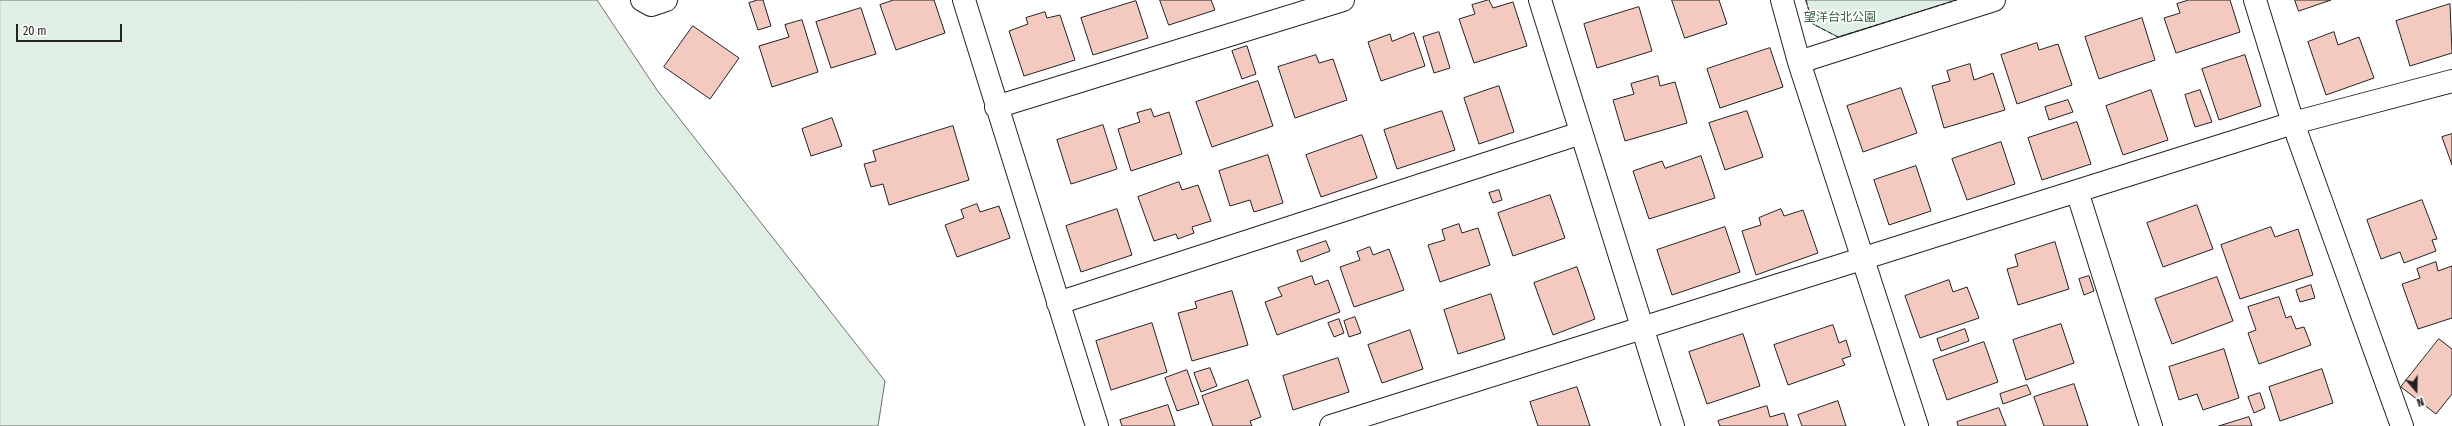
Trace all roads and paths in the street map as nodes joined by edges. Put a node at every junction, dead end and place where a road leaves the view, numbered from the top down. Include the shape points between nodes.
1 (642, 0) edge
2 (666, 0) edge
3 (964, 0) edge
4 (1344, 0) edge
5 (1540, 0) edge
6 (1782, 0) edge
7 (1994, 0) edge
8 (2255, 0) edge
9 (1799, 62) junction
10 (2452, 81) edge
11 (996, 107) junction
12 (2293, 123) junction
13 (1581, 133) junction
14 (2077, 191) junction
15 (1863, 258) junction
16 (1058, 303) junction
17 (1643, 328) junction
18 (1097, 426) edge
19 (1331, 426) edge
20 (1673, 426) edge
21 (1917, 426) edge
22 (2151, 426) edge
23 (2402, 426) edge

1 - 2 street via 651,4
3 - 11 street
4 - 11 street
5 - 13 street
6 - 9 street
7 - 9 street
8 - 12 street
9 - 15 street
10 - 12 street
11 - 16 street
12 - 14 street
12 - 23 street
13 - 16 street
13 - 17 street
14 - 15 street
14 - 22 street
15 - 17 street
15 - 21 street
16 - 18 street
17 - 19 street
17 - 20 street

